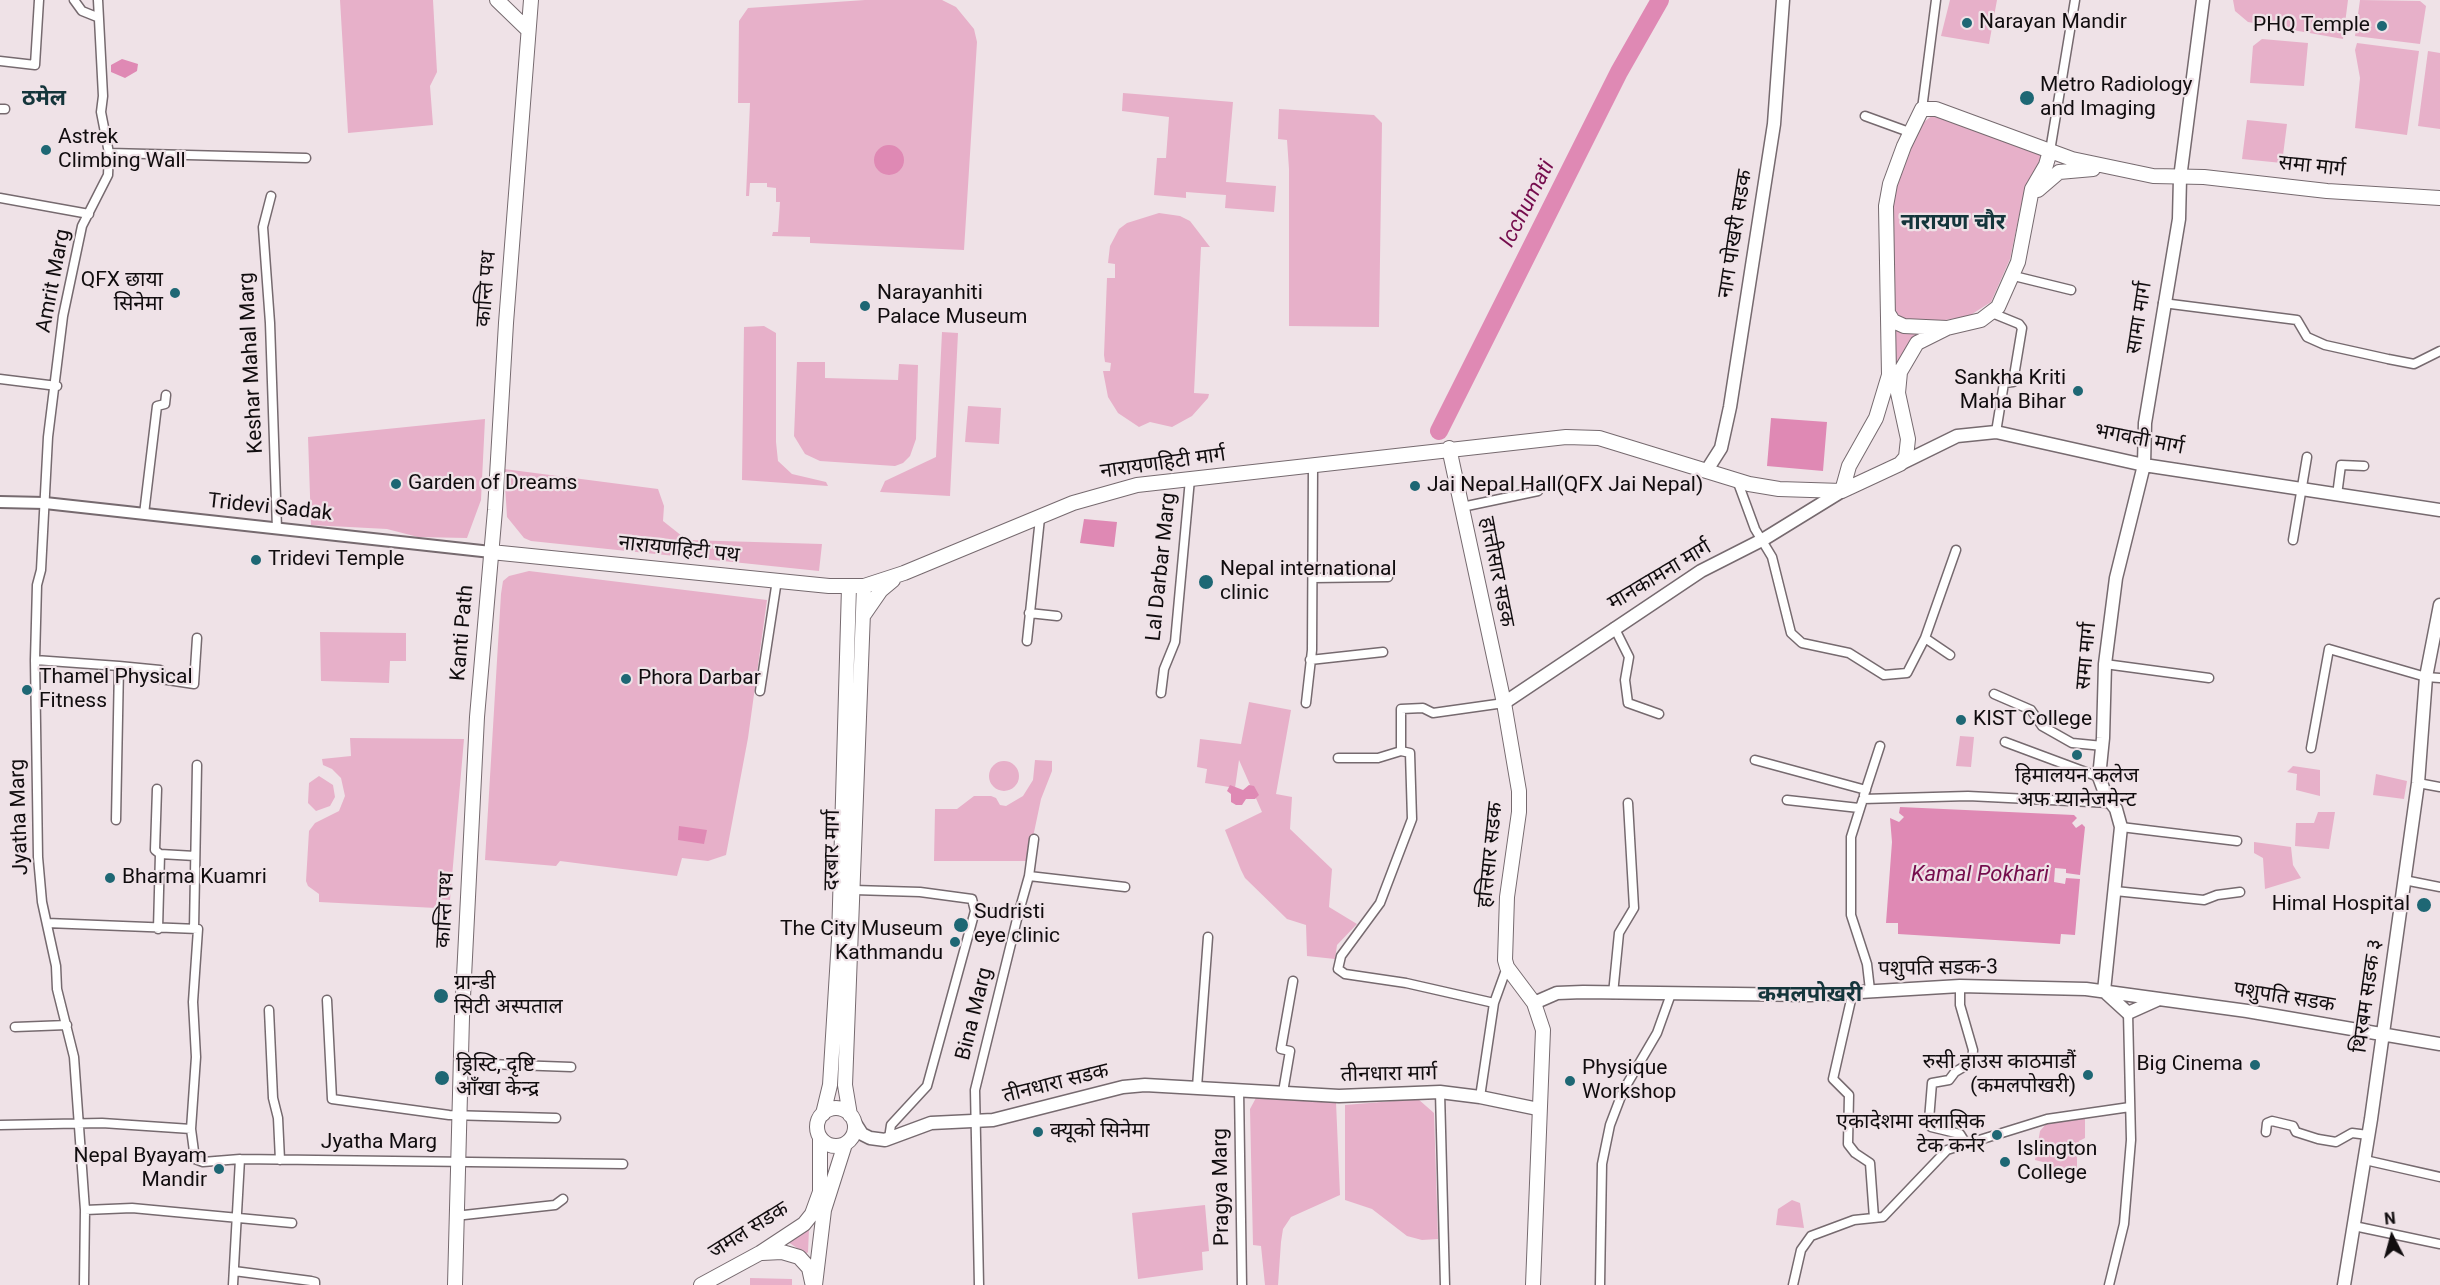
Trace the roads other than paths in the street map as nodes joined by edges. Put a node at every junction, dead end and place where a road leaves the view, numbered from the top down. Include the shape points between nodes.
1 (39, 0) edge
2 (74, 0) edge
3 (98, 0) edge
4 (497, 0) edge
5 (531, 0) edge
6 (1784, 0) edge
7 (1936, 0) edge
8 (2075, 0) edge
9 (2203, 0) edge
10 (97, 17) junction
11 (527, 29) junction
12 (0, 61) edge
13 (1922, 110) junction
14 (1865, 116) dead end
15 (1909, 132) junction
16 (2050, 151) junction
17 (109, 153) junction
18 (306, 158) dead end
19 (2128, 172) junction
20 (2180, 178) junction
21 (271, 196) dead end
22 (0, 198) edge
23 (2440, 198) edge
24 (2026, 211) junction
25 (89, 214) junction
26 (2014, 276) junction
27 (2071, 290) dead end
28 (2163, 303) junction
29 (1888, 313) junction
30 (1992, 313) junction
31 (1947, 328) junction
32 (2440, 351) edge
33 (0, 379) edge
34 (1893, 382) junction
35 (57, 386) junction
36 (166, 395) dead end
37 (1996, 432) junction
38 (1449, 448) junction
39 (2307, 458) dead end
40 (1900, 464) junction
41 (2144, 465) junction
42 (1313, 466) junction
43 (2364, 466) dead end
44 (1707, 470) junction
45 (1190, 479) junction
46 (1737, 480) junction
47 (2300, 490) junction
48 (1538, 491) dead end
49 (1842, 491) junction
50 (2337, 495) junction
51 (0, 502) edge
52 (45, 503) junction
53 (1462, 507) junction
54 (2440, 510) edge
55 (144, 514) junction
56 (1040, 518) junction
57 (277, 529) junction
58 (1764, 539) junction
59 (2293, 540) dead end
60 (1956, 550) dead end
61 (490, 552) junction
62 (899, 574) junction
63 (1388, 577) dead end
64 (1313, 578) junction
65 (777, 580) junction
66 (807, 584) junction
67 (864, 586) junction
68 (849, 587) junction
69 (2440, 605) edge
70 (1029, 613) junction
71 (1057, 616) dead end
72 (848, 617) junction
73 (863, 617) junction
74 (1614, 627) junction
75 (197, 638) dead end
76 (1925, 638) junction
77 (1027, 641) dead end
78 (1383, 652) dead end
79 (1950, 655) dead end
80 (35, 660) junction
81 (1310, 660) junction
82 (2105, 664) junction
83 (119, 666) junction
84 (2426, 677) junction
85 (2209, 678) dead end
86 (2440, 678) edge
87 (760, 691) dead end
88 (1161, 693) dead end
89 (1994, 694) dead end
90 (1306, 703) dead end
91 (1504, 703) junction
92 (1659, 714) dead end
93 (477, 717) joint
94 (2005, 742) dead end
95 (1880, 746) dead end
96 (2103, 746) junction
97 (2311, 747) dead end
98 (1401, 751) junction
99 (1338, 758) dead end
100 (1755, 760) dead end
101 (197, 765) dead end
102 (2098, 777) junction
103 (2418, 783) junction
104 (2440, 787) edge
105 (157, 789) dead end
106 (1864, 794) junction
107 (1787, 800) dead end
108 (1628, 803) dead end
109 (2110, 803) junction
110 (1858, 808) junction
111 (116, 820) dead end
112 (2121, 827) junction
113 (1034, 839) dead end
114 (2237, 841) dead end
115 (160, 854) junction
116 (195, 856) junction
117 (1029, 876) junction
118 (2404, 880) junction
119 (1125, 887) dead end
120 (2440, 887) edge
121 (854, 890) junction
122 (2115, 891) junction
123 (2240, 892) dead end
124 (975, 911) junction
125 (1018, 915) junction
126 (48, 927) junction
127 (62, 928) dead end
128 (158, 929) junction
129 (194, 929) junction
130 (1208, 937) dead end
131 (1507, 967) junction
132 (1293, 981) dead end
133 (1960, 986) junction
134 (1870, 990) junction
135 (1852, 991) junction
136 (2104, 991) junction
137 (1613, 994) junction
138 (1671, 994) junction
139 (2157, 999) junction
140 (327, 1000) dead end
141 (1494, 1003) junction
142 (1534, 1003) junction
143 (269, 1010) dead end
144 (2128, 1013) junction
145 (67, 1025) junction
146 (15, 1027) dead end
147 (2381, 1034) junction
148 (2440, 1044) edge
149 (461, 1063) junction
150 (571, 1068) dead end
151 (1197, 1087) junction
152 (1239, 1089) junction
153 (1283, 1092) junction
154 (1440, 1092) junction
155 (1480, 1097) junction
156 (2130, 1107) junction
157 (1538, 1109) junction
158 (823, 1114) junction
159 (459, 1116) junction
160 (556, 1118) dead end
161 (852, 1119) junction
162 (975, 1122) junction
163 (0, 1125) edge
164 (78, 1125) junction
165 (191, 1129) junction
166 (2266, 1132) dead end
167 (2368, 1135) junction
168 (820, 1137) junction
169 (887, 1139) junction
170 (1965, 1142) junction
171 (844, 1144) junction
172 (240, 1159) junction
173 (280, 1160) junction
174 (2364, 1160) junction
175 (457, 1161) junction
176 (623, 1164) dead end
177 (2440, 1177) edge
178 (563, 1199) dead end
179 (85, 1210) junction
180 (455, 1216) junction
181 (1874, 1218) junction
182 (236, 1219) junction
183 (292, 1223) dead end
184 (2354, 1226) junction
185 (2440, 1244) edge
186 (760, 1254) junction
187 (234, 1271) junction
188 (84, 1285) edge
189 (232, 1285) edge
190 (315, 1285) edge
191 (455, 1285) edge
192 (701, 1285) edge
193 (814, 1285) edge
194 (979, 1285) edge
195 (1242, 1285) edge
196 (1444, 1285) edge
197 (1533, 1285) edge
198 (1600, 1285) edge
199 (1793, 1285) edge
200 (2109, 1285) edge
201 (2345, 1285) edge

1 - 12 street via 35,65
2 - 10 street via 82,11
3 - 10 street, Amrit Marg
4 - 11 main road
5 - 11 main road, कान्ति पथ
6 - 44 main road, नाग पोखरी सडक via 1774,124 1730,407 1721,448
7 - 13 street
8 - 16 street
9 - 20 main road, सामा मार्ग
10 - 17 street, Amrit Marg via 102,32 101,112
11 - 61 main road, कान्ति पथ
13 - 15 main road
13 - 16 main road via 1936,109
14 - 15 street
15 - 29 main road via 1886,206
16 - 19 main road
16 - 24 main road
17 - 18 street
17 - 25 street, Amrit Marg via 108,175
19 - 20 main road
19 - 24 main road via 2082,168 2059,172 2042,184
20 - 23 main road, समा मार्ग
20 - 28 main road, सामा मार्ग via 2179,219
21 - 57 street, Keshar Mahal Marg via 263,227
22 - 25 street
24 - 26 main road
25 - 35 street, Amrit Marg via 72,266
26 - 27 street
26 - 30 main road
28 - 32 street via 2297,320 2307,337 2325,345 2388,360 2414,364
28 - 41 main road, सामा मार्ग via 2145,423
29 - 31 main road via 1893,321 1904,326
29 - 34 main road
30 - 31 main road via 1976,322
30 - 37 street via 2022,328 2013,382 2004,383
31 - 34 main road via 1917,343
33 - 35 street
34 - 40 main road via 1908,439 1906,457
34 - 49 main road via 1844,477
35 - 52 street, Amrit Marg via 48,437
36 - 55 street via 165,404 157,406
37 - 40 main road, भगवती मार्ग via 1957,436
37 - 41 main road, भगवती मार्ग
38 - 42 main road, नारायणहिटी मार्ग
38 - 44 main road, नारायणहिटी मार्ग via 1566,436 1599,438
38 - 53 main road, हात्तीसार सडक
39 - 47 street
40 - 49 main road, भगवती मार्ग
41 - 47 main road, भगवती मार्ग
41 - 82 main road, समा मार्ग via 2116,578
42 - 45 main road, नारायणहिटी मार्ग
42 - 64 street
43 - 50 street via 2341,465
44 - 46 main road, नारायणहिटी मार्ग
45 - 56 main road, नारायणहिटी मार्ग via 1097,494
45 - 88 street, Lal Darbar Marg via 1175,642 1164,669
46 - 49 main road, नारायणहिटी मार्ग via 1779,489
46 - 58 street via 1755,529
47 - 50 main road, भगवती मार्ग
47 - 59 street
48 - 53 street
49 - 58 main road, मानकामना मार्ग
50 - 54 main road, भगवती मार्ग
51 - 52 street, Tridevi Sadak
52 - 55 street, Tridevi Sadak
52 - 80 street, Jyatha Marg
53 - 91 main road, हात्तीसार सडक
55 - 57 street, Tridevi Sadak
56 - 62 main road, नारायणहिटी मार्ग
56 - 70 street
57 - 61 street, Tridevi Sadak
58 - 74 main road, मानकामना मार्ग via 1701,572
58 - 76 street via 1775,565 1791,633 1802,643 1849,653 1884,675 1907,673
60 - 76 street
61 - 65 main road, नारायणहिटी पथ
61 - 93 main road, Kanti Path
62 - 67 main road, नारायणहिटी मार्ग
62 - 73 main road
63 - 64 street
64 - 81 street
65 - 66 main road, नारायणहिटी पथ
65 - 87 street
66 - 68 main road, नारायणहिटी पथ
66 - 72 main road via 839,598
67 - 68 main road, नारायणहिटी पथ
67 - 73 main road, दरबार मार्ग
68 - 72 main road, दरबार मार्ग
69 - 84 main road, थिरबम सडक ३
70 - 71 street
70 - 77 street
72 - 158 main road, दरबार मार्ग via 839,939 830,1085
73 - 121 main road, दरबार मार्ग
74 - 91 main road, मानकामना मार्ग
74 - 92 street via 1629,657 1624,680 1628,703
75 - 83 street via 194,684 161,679 160,670
76 - 79 street
78 - 81 street
80 - 83 street
80 - 126 street, Jyatha Marg via 38,857
81 - 90 street
82 - 85 street
82 - 96 main road, समा मार्ग
83 - 111 street
84 - 86 street
84 - 97 street via 2329,648
84 - 103 main road, थिरबम सडक ३
89 - 96 street via 2031,710 2043,726 2072,743
91 - 98 street via 1433,713 1423,708 1401,709
91 - 131 main road, हत्तिसार सडक via 1520,805 1504,933
93 - 149 main road, कान्ति पथ
94 - 102 street
95 - 106 street
96 - 102 main road, समा मार्ग
98 - 99 street via 1378,758
98 - 141 street via 1410,753 1412,819 1380,903 1341,956 1338,969 1345,974
100 - 106 street
101 - 116 street
102 - 109 main road
103 - 104 street
103 - 118 main road, थिरबम सडक ३
105 - 115 street via 155,850
106 - 109 street
106 - 110 street
107 - 110 street
108 - 137 street via 1634,908 1619,933
109 - 112 main road via 2116,808
110 - 134 street via 1851,837 1851,915 1867,964
112 - 114 street
112 - 122 main road
113 - 117 street, Bina Marg
115 - 116 street
115 - 128 street
116 - 129 street
117 - 119 street
117 - 125 street, Bina Marg
118 - 120 street
118 - 147 main road, थिरबम सडक ३
121 - 124 street via 920,892 972,899
121 - 161 main road, दरबार मार्ग via 845,1085
122 - 123 street via 2204,900
122 - 136 main road
124 - 125 street
124 - 169 street via 927,1086 891,1125
125 - 162 street, Bina Marg via 975,1090
126 - 127 street
126 - 128 street
126 - 145 street, Jyatha Marg
128 - 129 street
129 - 165 street via 198,930
130 - 151 street
131 - 141 street
131 - 142 main road
132 - 153 street via 1281,1049 1290,1051
133 - 134 main road, पशुपति सडक-3
133 - 136 main road, पशुपति सडक-3
133 - 170 street via 1972,1062 1949,1080 1932,1083 1929,1120 1931,1127 1960,1134
134 - 135 main road, पशुपति सडक-3
135 - 138 main road, पशुपति सडक-3 via 1810,995
135 - 181 street via 1833,1079 1849,1095 1848,1144 1871,1166
136 - 139 main road, पशुपति सडक
136 - 144 main road
137 - 138 main road, पशुपति सडक-3
137 - 142 main road, पशुपति सडक-3 via 1557,993
138 - 198 street via 1657,1033 1623,1091 1610,1125 1602,1164
139 - 144 main road
139 - 147 main road, पशुपति सडक
140 - 159 street via 332,1099
141 - 155 street
142 - 157 main road via 1543,1030
143 - 173 street
144 - 156 street
145 - 146 street
145 - 164 street, Jyatha Marg via 74,1057
147 - 148 main road, पशुपति सडक
147 - 167 main road, थिरबम सडक ३
149 - 150 street
149 - 159 main road, कान्ति पथ
151 - 152 main road, तीनधारा सडक
151 - 162 main road, तीनधारा सडक via 1123,1087
152 - 153 main road, तीनधारा मार्ग
152 - 195 street, Pragya Marg
153 - 154 main road, तीनधारा मार्ग via 1339,1096
154 - 155 main road, तीनधारा मार्ग
154 - 196 street
155 - 157 main road, तीनधारा मार्ग
156 - 170 street via 2047,1119
156 - 200 street via 2124,1224
157 - 197 main road
158 - 161 main road via 834,1109
158 - 168 main road via 818,1122
159 - 160 street
159 - 175 main road, कान्ति पथ
161 - 169 main road via 862,1134
161 - 171 main road via 852,1138
162 - 169 main road, तीनधारा सडक via 931,1123
162 - 194 street, Bina Marg
163 - 164 street
164 - 165 street
164 - 179 street, Jyatha Marg
165 - 172 street, Jyatha Marg via 195,1159
166 - 167 street via 2267,1123 2272,1122 2336,1142 2352,1133
167 - 174 main road, थिरबम सडक ३
168 - 171 main road via 828,1144
168 - 186 main road, जमल सडक via 821,1182 812,1214 804,1224
170 - 181 street via 1947,1150 1883,1216
171 - 193 main road via 824,1210
172 - 173 street, Jyatha Marg
172 - 182 street
173 - 175 street, Jyatha Marg
174 - 177 street
174 - 184 main road, थिरबम सडक ३
175 - 176 street, Jyatha Marg
175 - 180 main road, कान्ति पथ
178 - 180 street via 555,1205
179 - 182 street via 132,1208
179 - 188 street, Jyatha Marg
180 - 191 main road, कान्ति पथ
181 - 199 street via 1854,1220 1811,1236 1801,1250
182 - 183 street
182 - 187 street
184 - 185 street
184 - 201 main road, थिरबम सडक ३
186 - 192 main road, जमल सडक
186 - 193 main road via 782,1252 799,1257 809,1268
187 - 189 street
187 - 190 street via 311,1281

